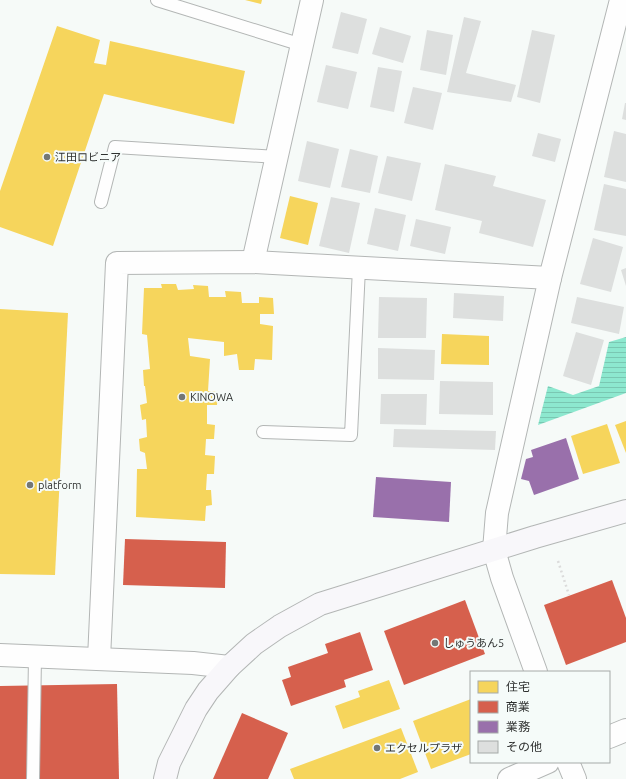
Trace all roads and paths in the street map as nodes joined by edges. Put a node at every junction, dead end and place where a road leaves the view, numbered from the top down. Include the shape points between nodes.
1 (157, 0) edge
2 (312, 0) edge
3 (621, 0) edge
4 (302, 45) junction
5 (277, 157) junction
6 (101, 202) dead end
7 (253, 262) junction
8 (359, 268) junction
9 (550, 278) junction
10 (263, 432) dead end
11 (626, 511) edge
12 (494, 550) junction
13 (558, 561) dead end
14 (569, 596) dead end
15 (0, 655) edge
16 (36, 657) junction
17 (99, 659) junction
18 (229, 667) junction
19 (536, 671) edge
20 (626, 730) edge
21 (610, 736) edge
22 (546, 763) edge
23 (568, 763) edge
24 (33, 779) edge
25 (165, 779) edge
26 (509, 779) edge
27 (575, 779) edge

1 - 4 lane
2 - 4 street
3 - 9 street
4 - 5 street
5 - 6 lane via 115,147
5 - 7 street
7 - 8 street
7 - 17 street via 117,263
8 - 9 street
8 - 10 lane via 351,435
9 - 12 street via 497,513
11 - 12 street
12 - 18 street via 320,604 254,644
12 - 19 street
13 - 14 path
15 - 16 street
16 - 17 street
16 - 24 lane
17 - 18 street
18 - 25 street via 196,709 169,763
20 - 21 street
22 - 26 street
23 - 27 street

